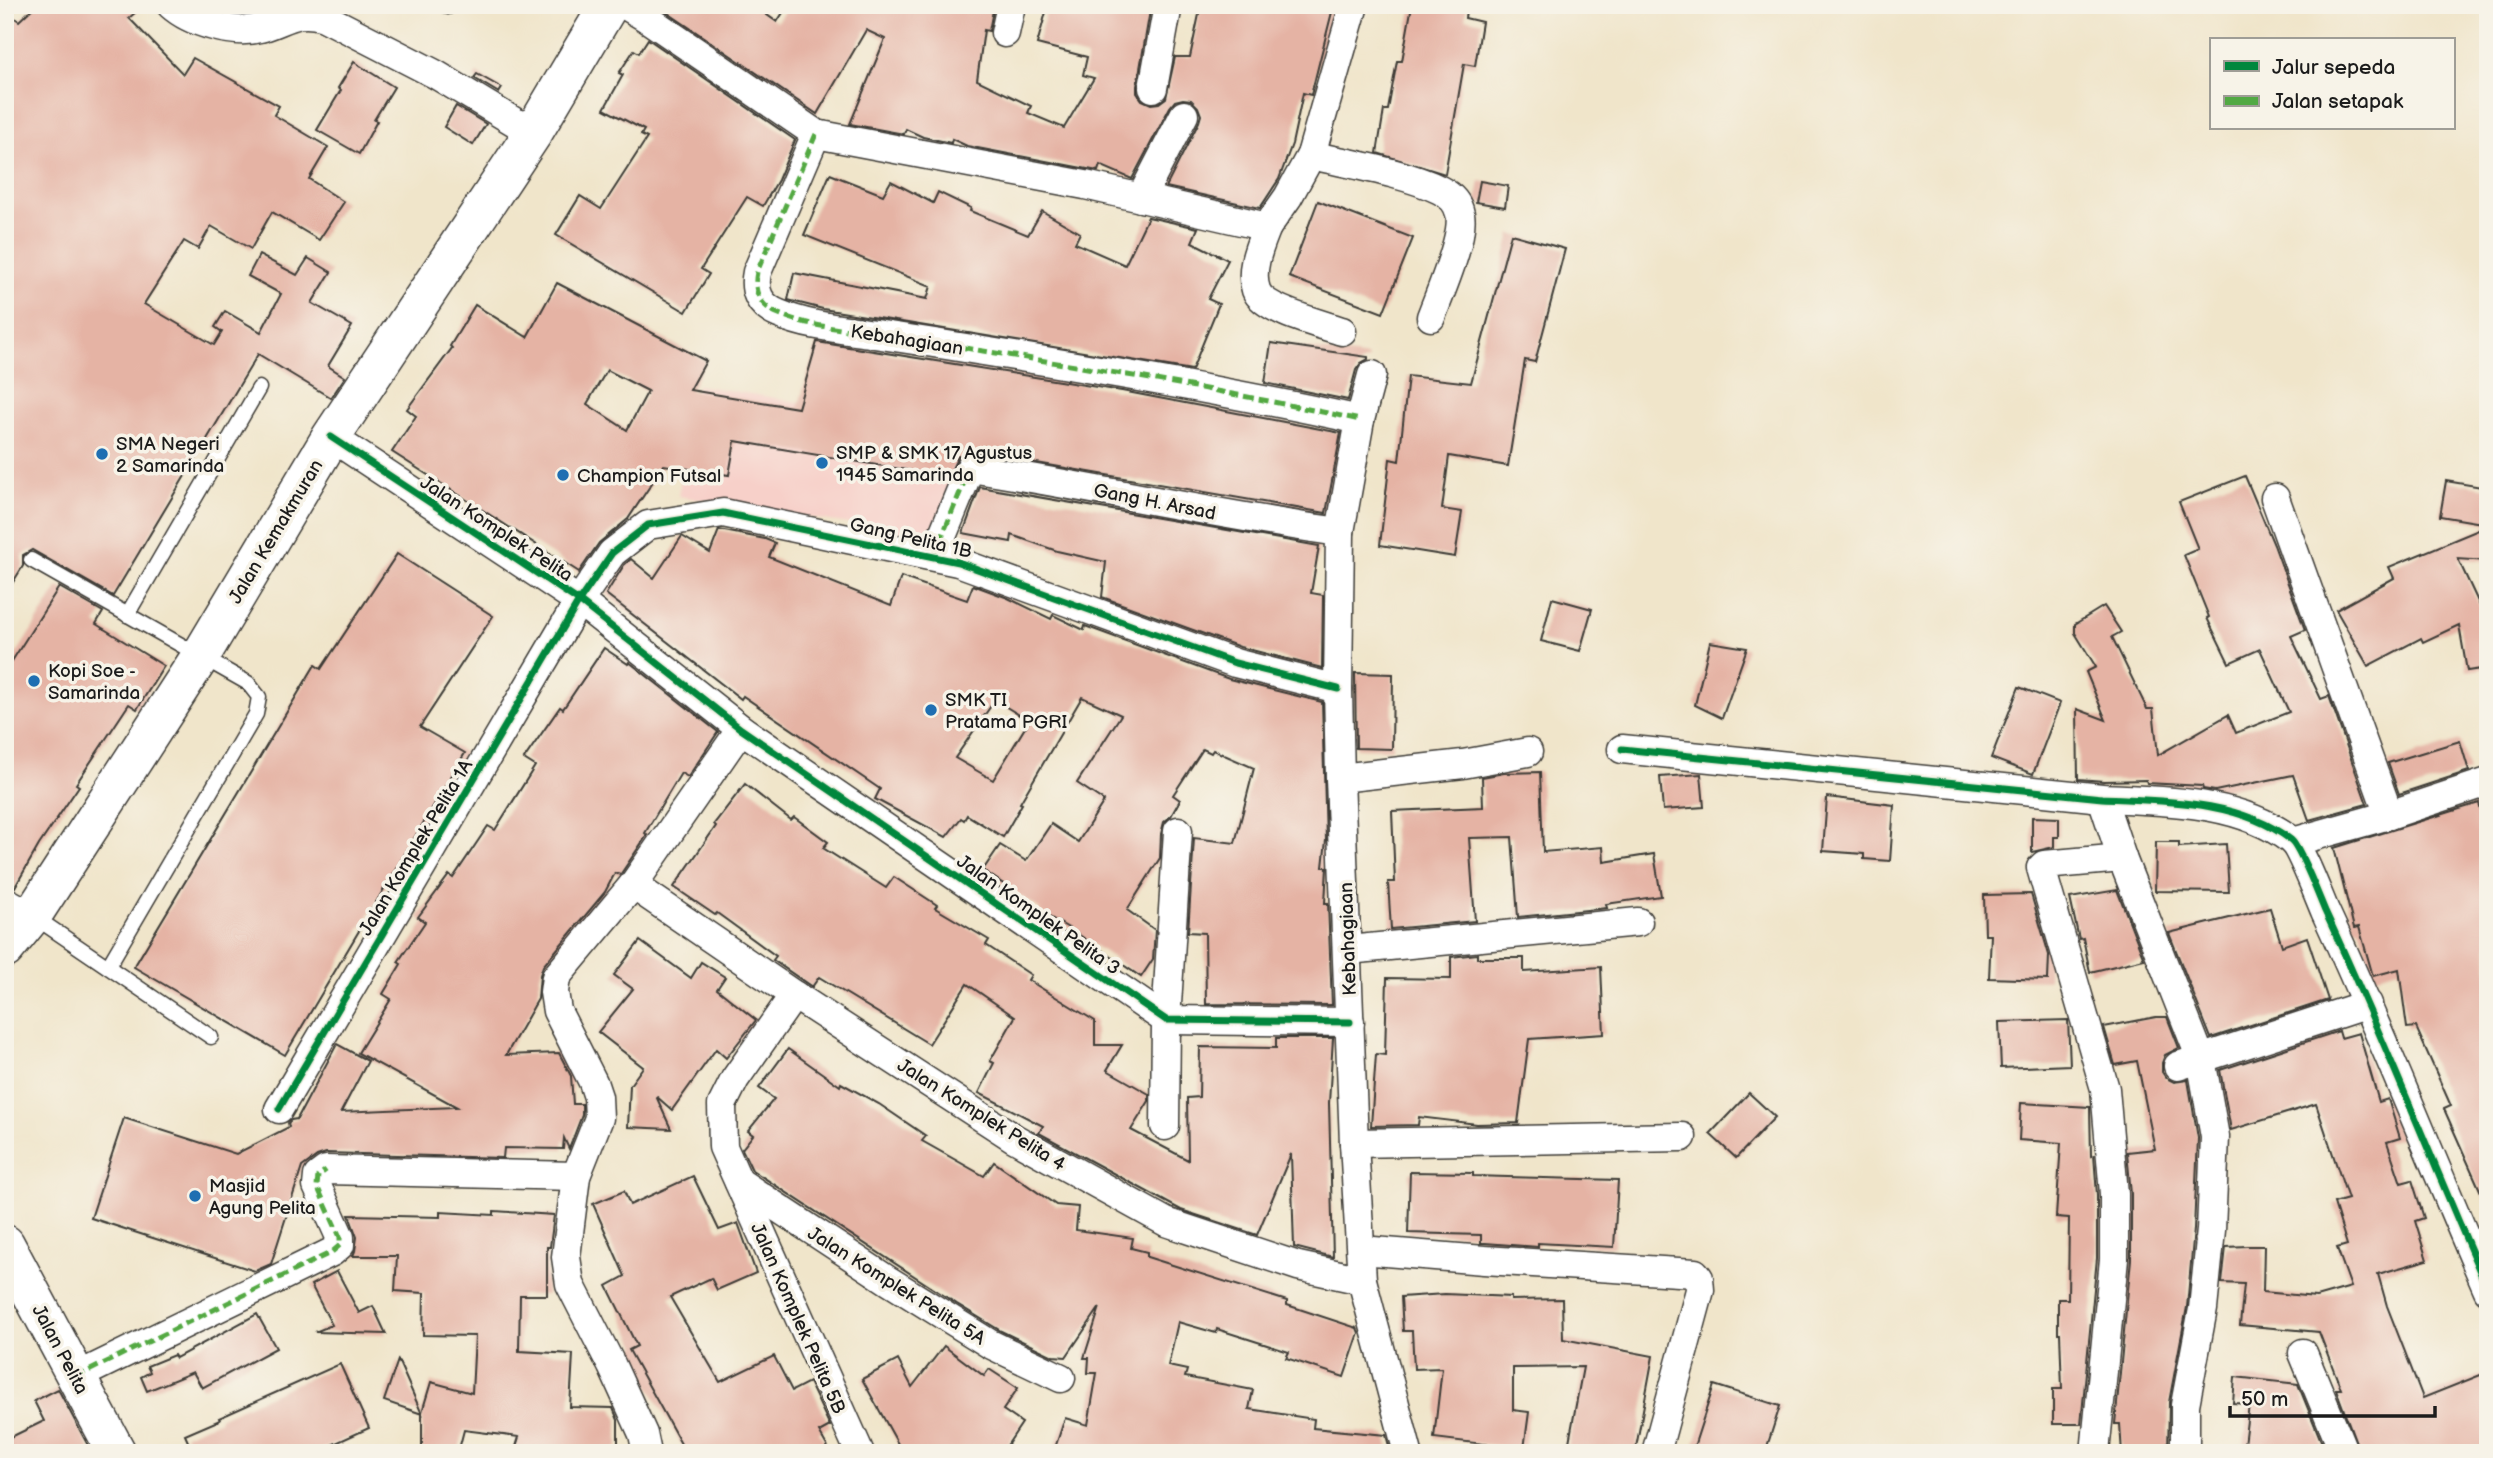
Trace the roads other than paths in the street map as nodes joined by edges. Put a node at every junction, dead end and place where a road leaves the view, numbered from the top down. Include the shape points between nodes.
1 (171, 5) edge
2 (609, 5) edge
3 (625, 5) edge
4 (1011, 5) edge
5 (1168, 5) edge
6 (1354, 5) edge
7 (1004, 33) dead end
8 (1153, 88) dead end
9 (1184, 115) dead end
10 (533, 133) junction
11 (816, 134) junction
12 (1311, 155) junction
13 (1141, 198) junction
14 (1267, 227) junction
15 (1431, 317) dead end
16 (1342, 331) dead end
17 (1372, 375) dead end
18 (258, 388) dead end
19 (1360, 421) junction
20 (331, 437) junction
21 (2275, 498) dead end
22 (1340, 532) junction
23 (934, 556) junction
24 (31, 560) dead end
25 (579, 601) junction
26 (127, 615) junction
27 (200, 657) junction
28 (1338, 689) junction
29 (741, 730) junction
30 (1622, 749) dead end
31 (1528, 752) dead end
32 (1340, 778) junction
33 (2488, 782) edge
34 (2102, 798) junction
35 (2389, 815) junction
36 (1178, 831) dead end
37 (2293, 842) junction
38 (2122, 858) junction
39 (633, 885) junction
40 (19, 908) edge
41 (1638, 922) dead end
42 (5, 949) edge
43 (1348, 950) junction
44 (109, 965) junction
45 (794, 995) junction
46 (2368, 1004) junction
47 (1166, 1020) junction
48 (1350, 1022) junction
49 (211, 1037) dead end
50 (2189, 1062) junction
51 (279, 1109) dead end
52 (1165, 1126) dead end
53 (1682, 1137) dead end
54 (1354, 1143) junction
55 (576, 1176) junction
56 (739, 1182) junction
57 (5, 1244) edge
58 (1361, 1250) junction
59 (1362, 1280) junction
60 (2488, 1290) edge
61 (2303, 1353) dead end
62 (76, 1377) junction
63 (1061, 1378) dead end
64 (117, 1453) edge
65 (647, 1453) edge
66 (860, 1453) edge
67 (1408, 1453) edge
68 (1656, 1453) edge
69 (2095, 1453) edge
70 (2185, 1453) edge
71 (2344, 1453) edge

1 - 10 street via 234,31 311,12 435,74
2 - 10 street, Jalan Kemakmuran
3 - 11 street
4 - 7 street
5 - 8 street
6 - 12 street
9 - 13 street
10 - 20 street, Jalan Kemakmuran
11 - 13 street
11 - 19 street, Kebahagiaan via 754,286 778,314 816,325 1236,395
12 - 14 street
12 - 15 street via 1441,190 1455,202 1461,216 1457,245
13 - 14 street
14 - 16 street via 1256,256 1256,290 1265,302
17 - 19 street, Kebahagiaan
18 - 26 lane
19 - 22 street, Kebahagiaan
20 - 25 street, Jalan Komplek Pelita
20 - 27 street, Jalan Kemakmuran
21 - 35 street
22 - 23 street, Gang H. Arsad via 970,468
22 - 28 street, Kebahagiaan
23 - 25 street, Gang Pelita 1B via 723,513 648,525 612,553
23 - 28 street, Gang Pelita 1B via 1235,663
24 - 26 lane
25 - 29 street, Jalan Komplek Pelita
25 - 51 street, Jalan Komplek Pelita 1A
26 - 27 lane
27 - 40 street, Jalan Kemakmuran
27 - 44 lane via 248,683 258,697 256,714
28 - 32 street, Kebahagiaan
29 - 39 street
29 - 47 street, Jalan Komplek Pelita 3
30 - 34 street
31 - 32 street
32 - 43 street, Kebahagiaan
33 - 35 street
34 - 37 street via 2178,802 2232,812
34 - 38 street
35 - 37 street
36 - 47 street
37 - 46 street
38 - 50 street
38 - 69 street via 2041,868 2105,1089 2114,1259
39 - 45 street, Jalan Komplek Pelita 4
39 - 55 street via 556,977 557,1011 597,1097 599,1118
40 - 42 street, Jalan Kemakmuran
40 - 44 lane
41 - 43 street
43 - 48 street, Kebahagiaan
44 - 49 lane
45 - 56 street, Jalan Komplek Pelita 5B via 722,1105 723,1147
45 - 59 street, Jalan Komplek Pelita 4 via 1014,1138 1166,1222 1298,1266
46 - 50 street
46 - 60 street
47 - 48 street
47 - 52 street
48 - 54 street, Kebahagiaan
50 - 70 street via 2215,1137 2203,1310 2185,1405
53 - 54 street
54 - 58 street, Kebahagiaan
55 - 62 street via 326,1170 318,1177 317,1186 340,1237 340,1245 332,1252
55 - 65 street via 566,1257 570,1284 643,1434
56 - 63 street, Jalan Komplek Pelita 5A via 989,1343
56 - 66 street, Jalan Komplek Pelita 5B
57 - 62 street, Jalan Pelita
58 - 59 street, Kebahagiaan
58 - 68 street via 1695,1273 1700,1290
59 - 67 street, Kebahagiaan
61 - 71 street
62 - 64 street, Jalan Pelita

